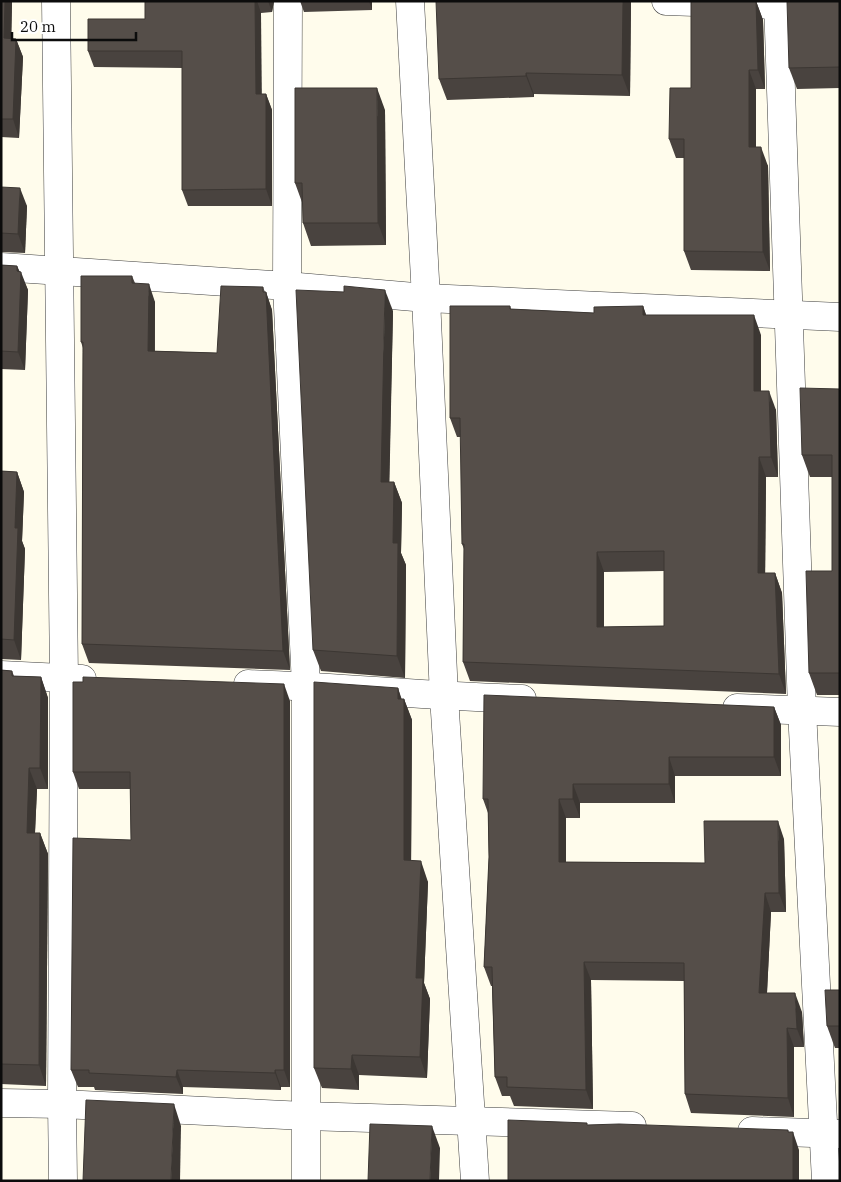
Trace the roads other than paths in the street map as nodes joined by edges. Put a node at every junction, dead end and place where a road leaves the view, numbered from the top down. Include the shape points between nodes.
1 (56, 1) edge
2 (288, 1) edge
3 (410, 1) edge
4 (666, 1) edge
5 (778, 3) edge
6 (1, 267) edge
7 (58, 271) junction
8 (287, 286) junction
9 (426, 298) junction
10 (790, 315) junction
11 (840, 318) edge
12 (1, 675) edge
13 (64, 678) junction
14 (103, 679) edge
15 (219, 683) edge
16 (306, 686) junction
17 (444, 696) junction
18 (543, 700) edge
19 (713, 707) edge
20 (802, 710) junction
21 (840, 712) edge
22 (1, 1103) edge
23 (62, 1104) junction
24 (305, 1116) junction
25 (471, 1120) junction
26 (658, 1127) edge
27 (726, 1130) edge
28 (832, 1134) edge
29 (63, 1181) edge
30 (306, 1181) edge
31 (475, 1181) edge
32 (826, 1181) edge

1 - 7 street
2 - 8 street
3 - 9 street
4 - 5 street
5 - 10 street
6 - 7 street
7 - 8 street
7 - 13 street
8 - 9 street
8 - 16 street
9 - 10 street
9 - 17 street
10 - 11 street
10 - 20 street
12 - 13 street
13 - 14 street
13 - 23 street
15 - 16 street
16 - 17 street
16 - 24 street
17 - 18 street
17 - 25 street
19 - 20 street
20 - 21 street
20 - 28 street
22 - 23 street
23 - 24 street
23 - 29 street
24 - 25 street
24 - 30 street
25 - 26 street
25 - 31 street
27 - 28 street
28 - 32 street

